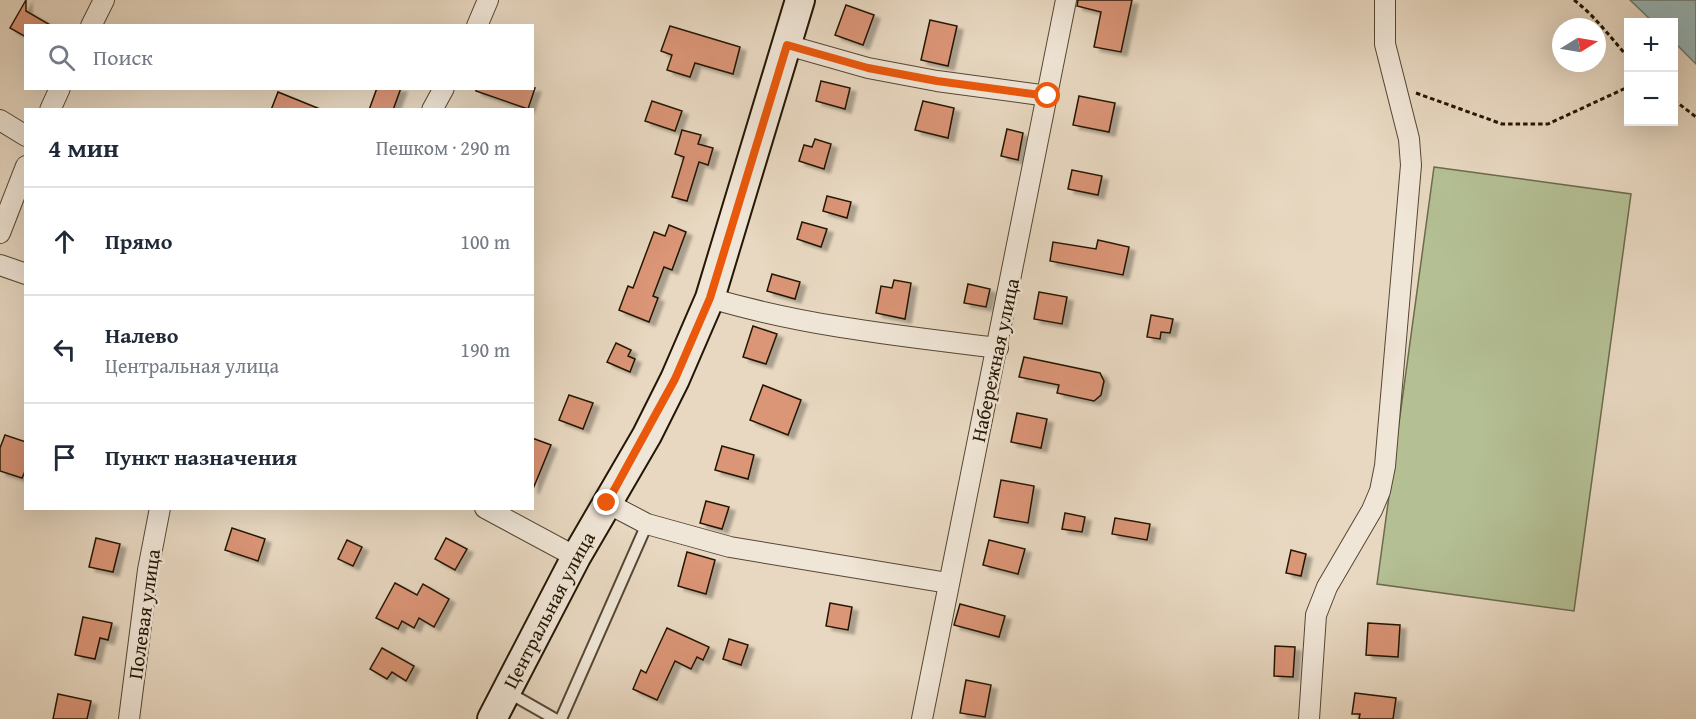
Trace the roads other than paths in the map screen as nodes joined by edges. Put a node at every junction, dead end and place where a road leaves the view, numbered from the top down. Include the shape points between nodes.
1 (104, 0) edge
2 (488, 0) edge
3 (800, 0) edge
4 (1066, 0) edge
5 (1386, 0) edge
6 (92, 24) edge
7 (478, 24) edge
8 (787, 45) junction
9 (59, 90) edge
10 (443, 90) edge
11 (1048, 96) junction
12 (51, 108) edge
13 (433, 108) edge
14 (0, 120) edge
15 (24, 135) edge
16 (24, 171) edge
17 (0, 233) edge
18 (0, 265) edge
19 (24, 273) edge
20 (710, 298) junction
21 (998, 348) junction
22 (607, 503) junction
23 (160, 510) edge
24 (489, 510) edge
25 (648, 524) junction
26 (576, 557) junction
27 (948, 583) junction
28 (506, 691) junction
29 (129, 719) edge
30 (492, 719) edge
31 (555, 719) edge
32 (561, 719) edge
33 (922, 719) edge
34 (1309, 719) edge

1 - 6 street
2 - 7 street
3 - 8 main road, Центральная улица
4 - 11 street, Набережная улица
5 - 34 street via 1385,44 1409,139 1411,165 1385,466 1372,510 1327,587 1316,615
8 - 11 street via 891,72
8 - 20 main road, Центральная улица
9 - 12 street
10 - 13 street
11 - 21 street, Набережная улица
14 - 15 street
16 - 17 street
18 - 19 street
20 - 21 street via 767,315
20 - 22 main road, Центральная улица via 675,379
21 - 27 street, Набережная улица
22 - 25 street
22 - 26 main road, Центральная улица
23 - 29 street, Полевая улица
24 - 26 street
25 - 27 street via 730,547
25 - 32 lane
26 - 28 main road, Центральная улица
27 - 33 street, Набережная улица
28 - 30 main road, Центральная улица
28 - 31 lane

